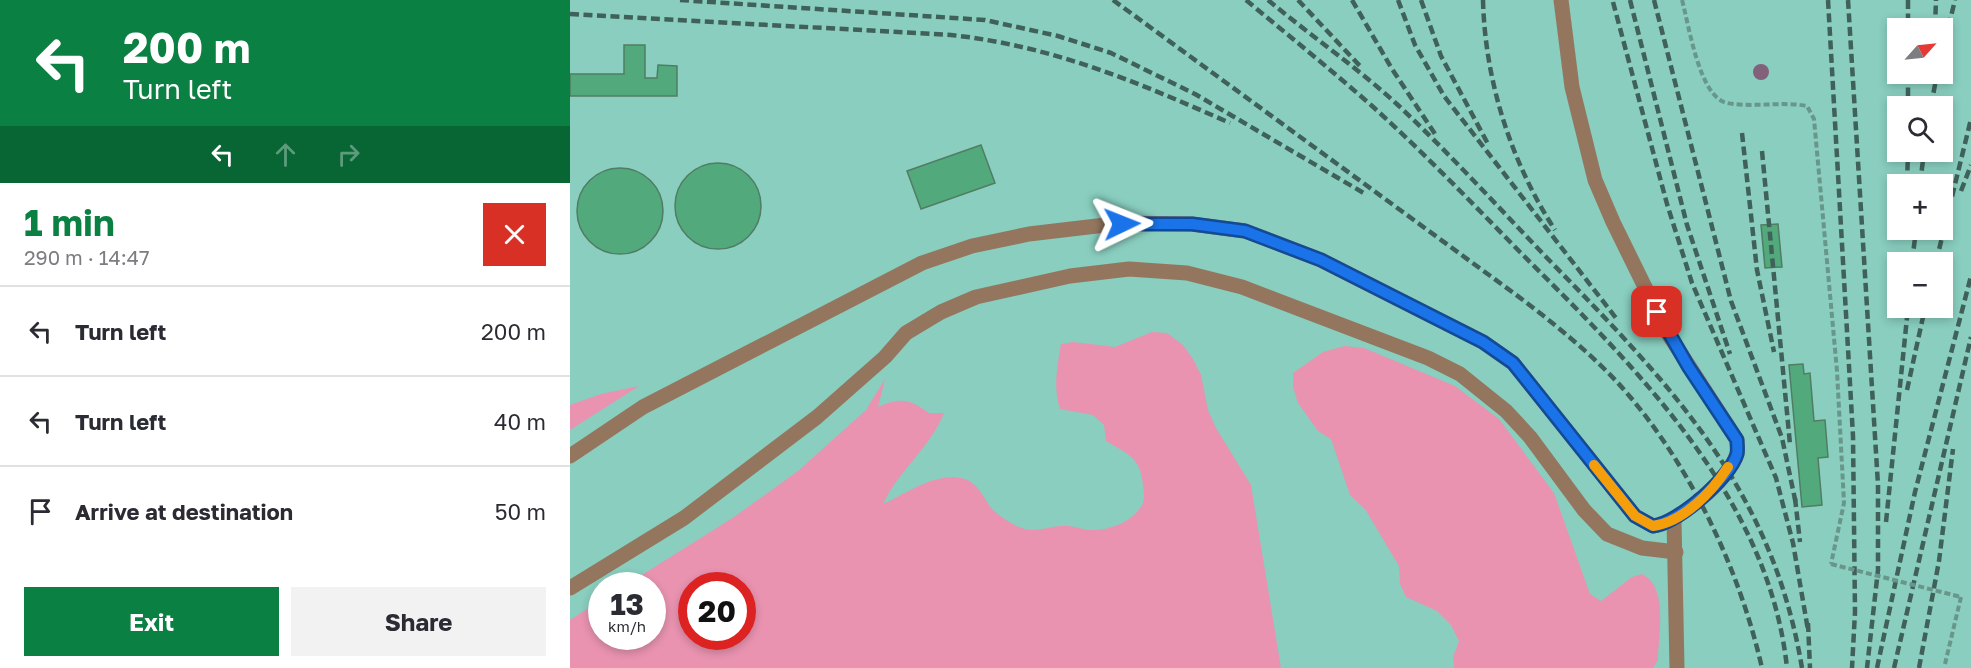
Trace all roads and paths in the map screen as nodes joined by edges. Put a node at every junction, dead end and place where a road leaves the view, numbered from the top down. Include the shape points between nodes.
1 (1561, 0) edge
2 (1682, 0) edge
3 (570, 456) edge
4 (1674, 520) junction
5 (1676, 552) junction
6 (570, 588) edge
7 (1945, 664) dead end
8 (1677, 668) edge

1 - 4 lane via 1572,87 1595,180 1668,332 1737,440 1737,454 1719,482
2 - 7 path, bridge via 1704,81 1716,98 1729,103 1807,106 1814,119 1838,383 1844,503 1831,564 1961,597
3 - 4 lane via 643,407 922,263 972,246 1029,234 1122,224 1192,224 1245,231 1321,260 1483,342 1513,363 1635,516 1653,526
4 - 5 lane
5 - 6 lane via 1642,549 1607,534 1570,493 1530,437 1506,411 1460,374 1242,287 1187,273 1129,269 1070,276 976,297 941,312 906,333 817,417 684,518
5 - 8 lane

